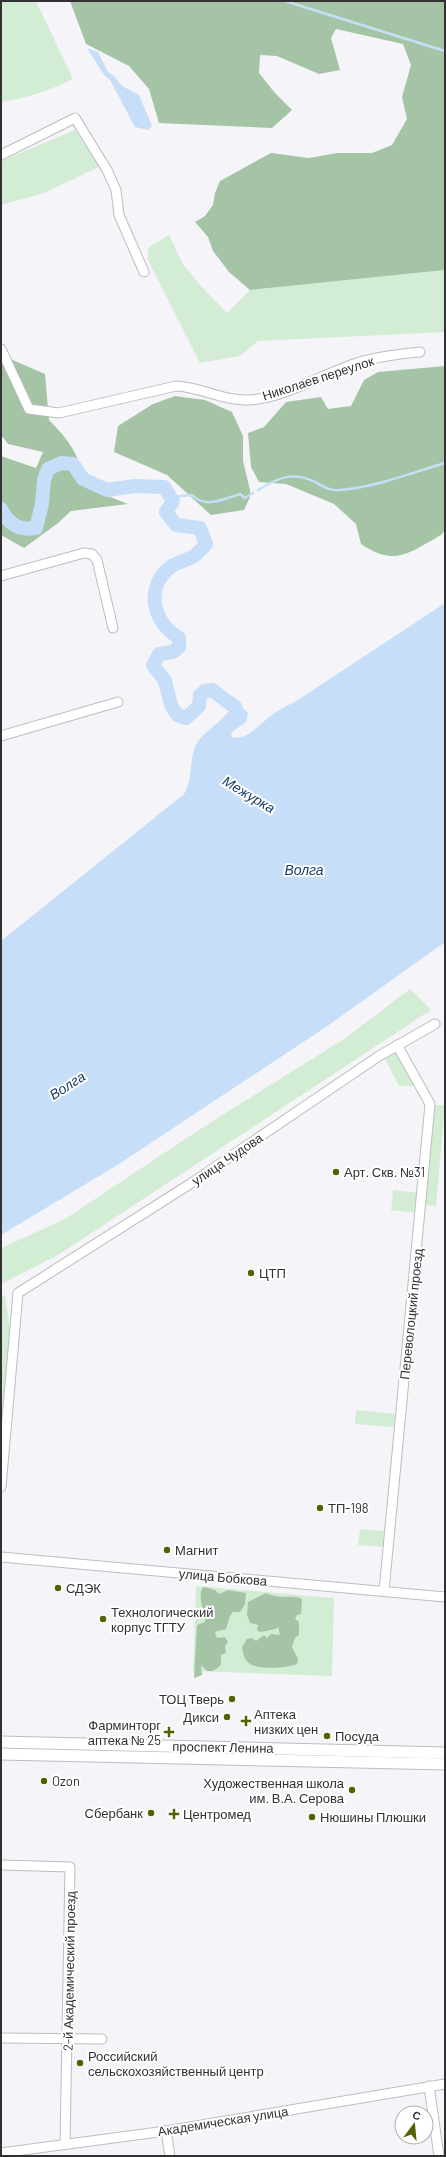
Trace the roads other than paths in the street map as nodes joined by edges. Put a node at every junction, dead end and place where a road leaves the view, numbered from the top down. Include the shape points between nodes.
1 (1, 155) edge
2 (144, 272) dead end
3 (1, 349) edge
4 (420, 352) dead end
5 (1, 576) edge
6 (113, 628) dead end
7 (118, 702) dead end
8 (1, 736) edge
9 (435, 1024) dead end
10 (397, 1045) junction
11 (1, 1487) edge
12 (1, 1557) edge
13 (384, 1591) junction
14 (445, 1597) edge
15 (1, 1742) edge
16 (445, 1753) edge
17 (1, 1754) edge
18 (445, 1764) edge
19 (1, 1865) edge
20 (1, 2038) edge
21 (68, 2039) junction
22 (102, 2040) dead end
23 (445, 2084) edge
24 (429, 2086) junction
25 (166, 2131) junction
26 (65, 2144) junction
27 (35, 2152) edge
28 (1, 2154) edge
29 (170, 2156) edge
30 (439, 2156) edge

1 - 2 street via 75,118 107,170 116,190 119,215
3 - 4 street, Николаев переулок via 29,409 59,413 176,386 196,388 227,399 248,400 294,388 360,362
5 - 6 street via 84,553 92,554 96,560
7 - 8 street
9 - 10 street, улица Чудова
10 - 11 street, улица Чудова via 314,1098 196,1180 18,1293
10 - 13 street, Переволоцкий проезд via 430,1104
12 - 13 street, улица Бобкова
13 - 14 street, улица Бобкова
15 - 16 main road, проспект Ленина
17 - 18 main road, проспект Ленина
19 - 21 street, 2-й Академический проезд via 70,1868
20 - 21 street
21 - 22 street
21 - 26 street, 2-й Академический проезд
23 - 24 street, Академическая улица
24 - 25 street, Академическая улица
24 - 30 street
25 - 26 street, Академическая улица
25 - 29 street
26 - 27 street, Академическая улица
27 - 28 street, Академическая улица

